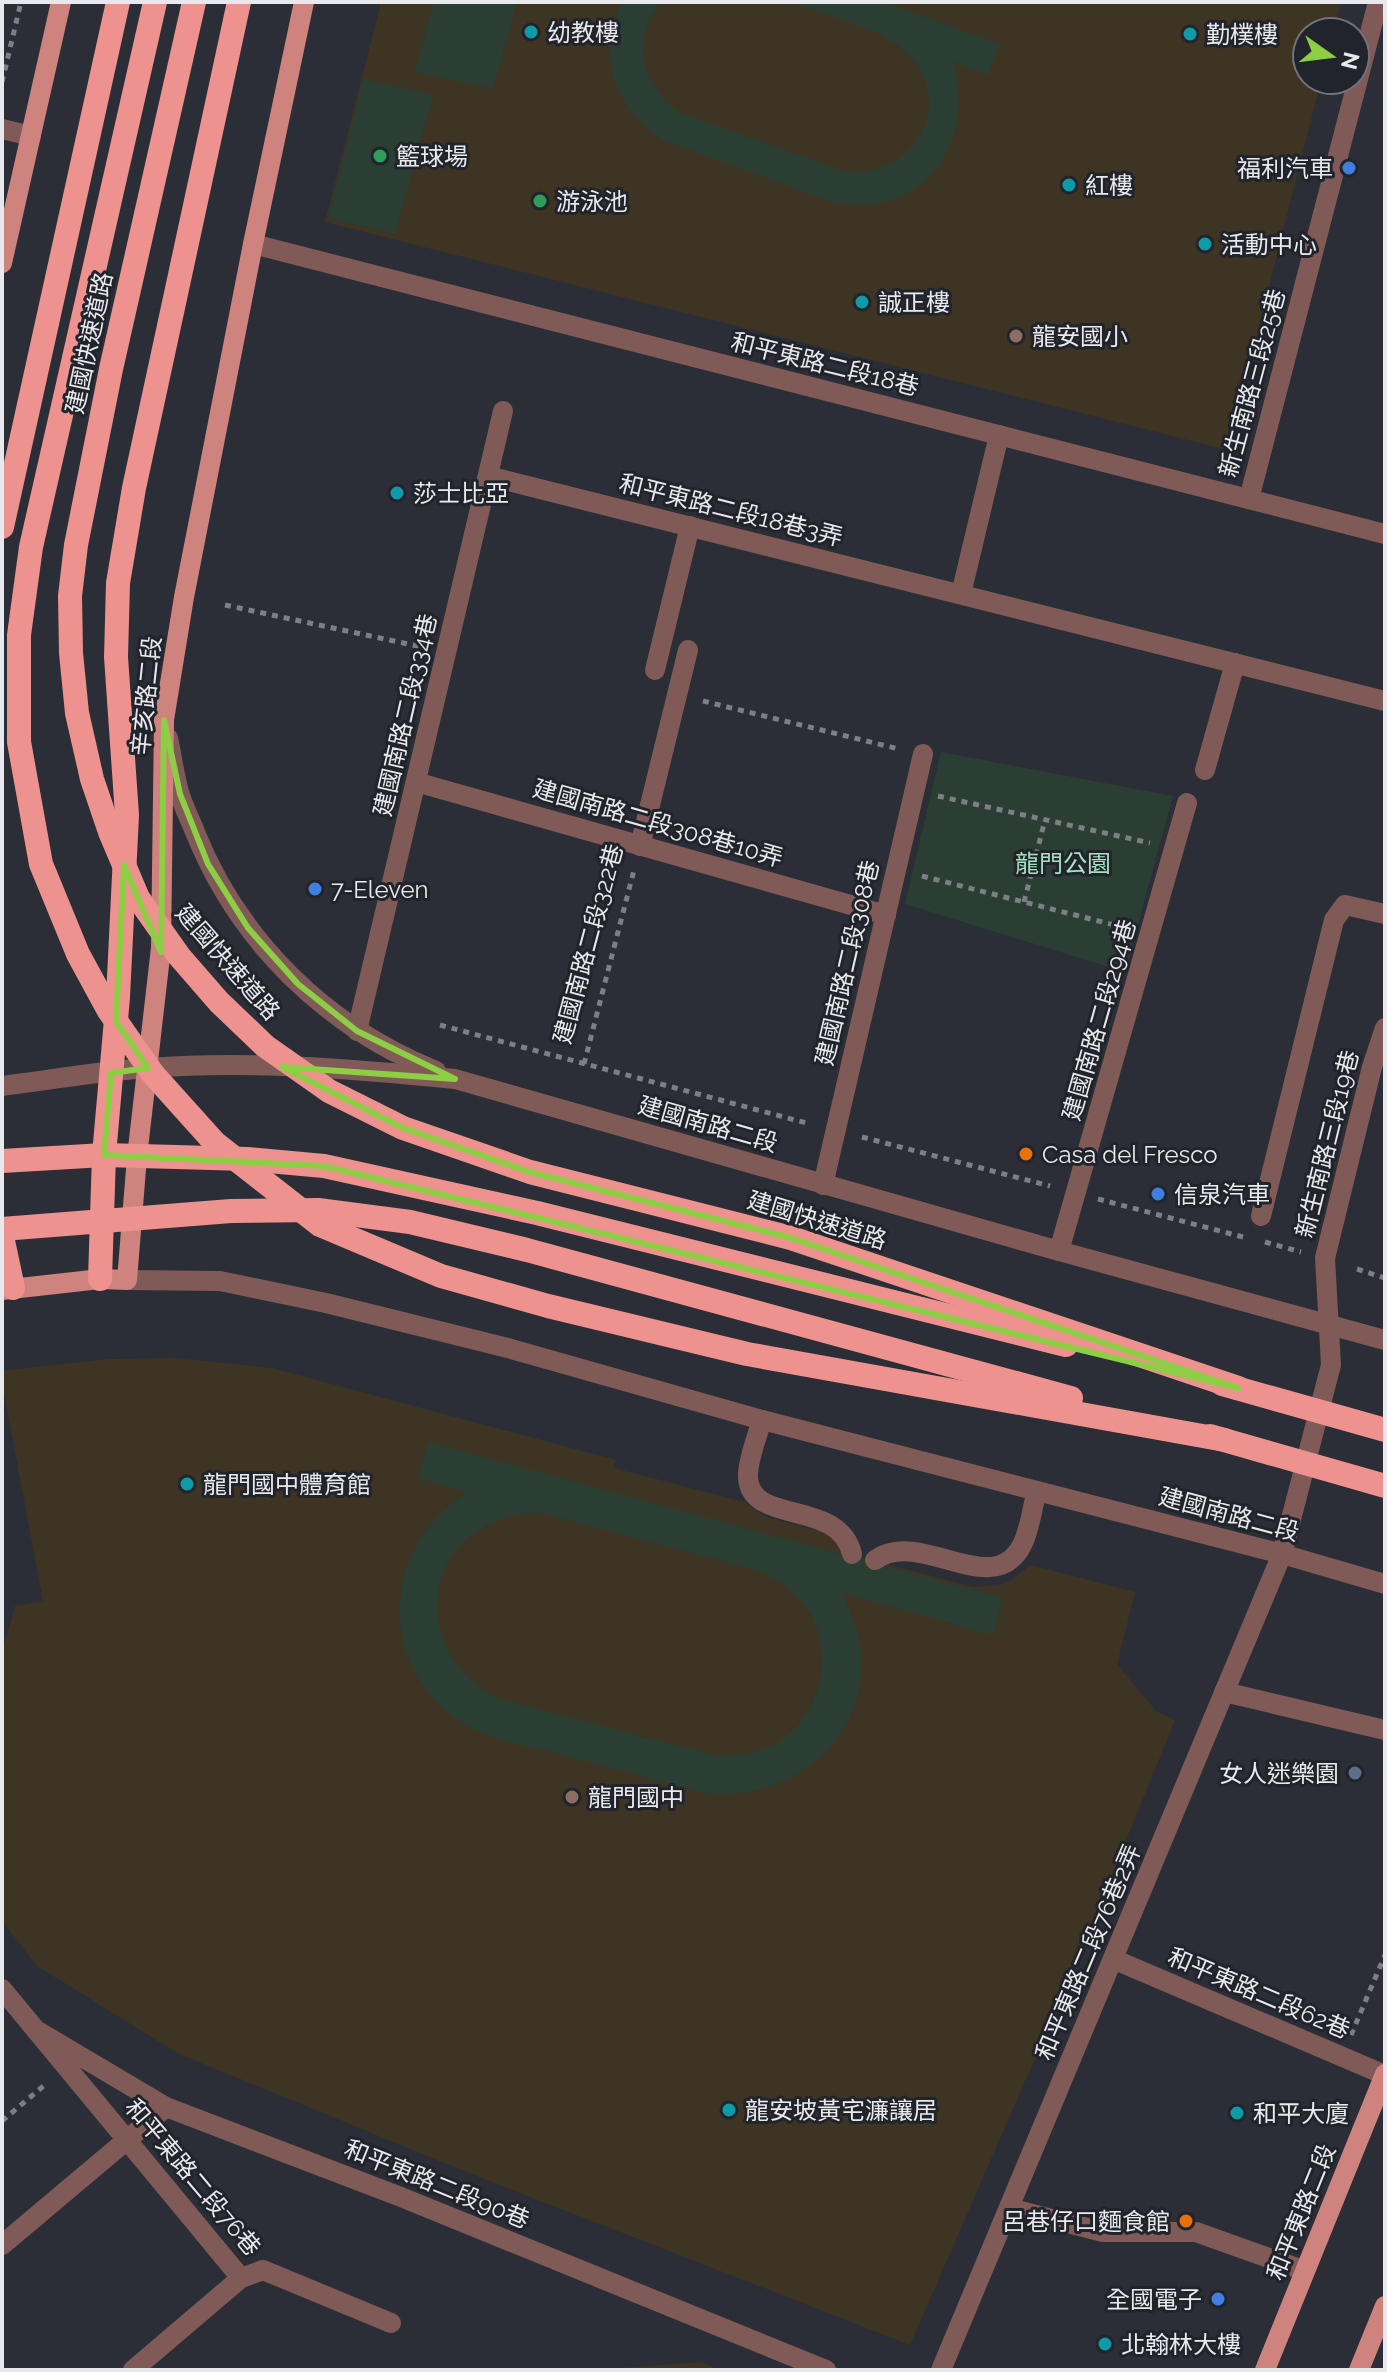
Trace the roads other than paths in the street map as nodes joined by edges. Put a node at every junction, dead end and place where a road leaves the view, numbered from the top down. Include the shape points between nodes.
1 (61, 2) edge
2 (118, 2) edge
3 (155, 2) edge
4 (194, 2) edge
5 (239, 2) edge
6 (304, 2) edge
7 (1378, 2) edge
8 (2, 129) edge
9 (31, 136) junction
10 (253, 244) junction
11 (2, 263) edge
12 (503, 411) dead end
13 (999, 435) junction
14 (488, 476) junction
15 (1249, 499) junction
16 (690, 526) junction
17 (2, 527) edge
18 (1385, 534) edge
19 (961, 594) junction
20 (688, 650) dead end
21 (1235, 663) junction
22 (655, 670) dead end
23 (1385, 701) edge
24 (164, 720) junction
25 (923, 754) road end
26 (1205, 770) dead end
27 (416, 782) junction
28 (1187, 803) dead end
29 (640, 846) junction
30 (1385, 914) edge
31 (886, 915) junction
32 (1385, 1028) edge
33 (357, 1031) junction
34 (146, 1068) junction
35 (1379, 1069) edge
36 (111, 1073) junction
37 (455, 1079) junction
38 (2, 1086) edge
39 (104, 1155) junction
40 (137, 1157) junction
41 (2, 1161) edge
42 (823, 1185) junction
43 (1261, 1216) dead end
44 (131, 1217) junction
45 (102, 1219) junction
46 (2, 1229) edge
47 (2, 1236) edge
48 (1059, 1251) junction
49 (100, 1279) junction
50 (127, 1280) junction
51 (7, 1289) edge
52 (1329, 1324) junction
53 (1385, 1340) edge
54 (1238, 1388) junction
55 (762, 1420) junction
56 (1385, 1430) edge
57 (1225, 1440) junction
58 (1385, 1486) edge
59 (1037, 1491) junction
60 (852, 1554) dead end
61 (1282, 1554) junction
62 (875, 1560) dead end
63 (1385, 1584) edge
64 (1224, 1692) junction
65 (1385, 1730) edge
66 (1113, 1959) junction
67 (3, 1994) edge
68 (36, 2030) junction
69 (1385, 2075) edge
70 (166, 2107) junction
71 (127, 2140) junction
72 (1009, 2208) junction
73 (2, 2245) edge
74 (1305, 2271) junction
75 (241, 2278) junction
76 (1385, 2306) edge
77 (391, 2323) dead end
78 (133, 2370) edge
79 (826, 2370) edge
80 (941, 2370) edge
81 (1265, 2370) edge
82 (1359, 2370) edge

1 - 9 main road
2 - 17 highway
3 - 57 highway, 建國快速道路 via 31,547 19,635 19,742 41,864 78,954 153,1074 215,1143 320,1225 441,1276 747,1354
4 - 54 highway, 建國快速道路 via 111,369 70,596 77,713 92,779 138,898 179,956 265,1046 329,1091 403,1128 530,1172 791,1238
5 - 36 highway via 118,583 116,657 127,815
6 - 10 main road, 辛亥路二段
7 - 15 street, 新生南路三段25巷
8 - 9 street
9 - 11 main road
10 - 13 street, 和平東路二段18巷
10 - 24 main road, 辛亥路二段
12 - 14 street, 建國南路二段334巷
13 - 15 street, 和平東路二段18巷
13 - 19 street
14 - 16 street, 和平東路二段18巷3弄
14 - 27 street, 建國南路二段334巷
15 - 18 street, 和平東路二段18巷
16 - 19 street, 和平東路二段18巷3弄
16 - 22 street
19 - 21 street, 和平東路二段18巷3弄
20 - 29 street, 建國南路二段322巷
21 - 23 street, 和平東路二段18巷3弄
21 - 26 street
24 - 33 street via 180,794 208,864 248,928 298,984
24 - 34 main road, 辛亥路二段 via 161,948
25 - 31 street, 建國南路二段308巷
27 - 29 street, 建國南路二段308巷10弄
27 - 33 street, 建國南路二段334巷
28 - 48 street, 建國南路二段294巷
29 - 31 street, 建國南路二段308巷10弄
30 - 43 street via 1345,905 1334,920
31 - 42 street, 建國南路二段308巷
32 - 35 street, 新生南路三段19巷
33 - 37 street
34 - 36 street, 建國南路二段
34 - 37 street, 建國南路二段 via 251,1065
34 - 40 main road, 辛亥路二段
35 - 52 street, 新生南路三段19巷 via 1325,1258
36 - 38 street, 建國南路二段
36 - 39 highway
37 - 42 street, 建國南路二段
39 - 40 highway, 建國快速道路
39 - 41 highway, 建國快速道路
39 - 45 highway
40 - 44 main road, 辛亥路二段
40 - 54 highway, 建國快速道路 via 324,1166 537,1213
42 - 48 street, 建國南路二段
44 - 45 highway, 建國快速道路
44 - 50 main road, 辛亥路二段
44 - 57 highway, 建國快速道路 via 318,1210 410,1222
45 - 46 highway, 建國快速道路
45 - 49 highway
47 - 51 highway
48 - 52 street, 建國南路二段
49 - 50 main road
49 - 51 main road
50 - 55 street, 建國南路二段 via 220,1281 326,1303
52 - 53 street, 建國南路二段
52 - 61 street, 新生南路三段19巷 via 1331,1365
54 - 56 highway, 建國快速道路
55 - 59 street, 建國南路二段
55 - 60 street via 748,1473 750,1490 762,1502 830,1523 849,1541
57 - 58 highway, 建國快速道路
59 - 61 street, 建國南路二段
59 - 62 street via 1024,1543 1003,1565 988,1569 898,1550
61 - 63 street, 建國南路二段
61 - 64 street, 和平東路二段76巷2弄
64 - 65 street
64 - 66 street, 和平東路二段76巷2弄
66 - 69 street, 和平東路二段62巷
66 - 72 street, 和平東路二段76巷2弄
67 - 68 street, 和平東路二段76巷
68 - 70 street, 和平東路二段90巷
68 - 71 street, 和平東路二段76巷
69 - 74 main road, 和平東路二段
70 - 71 street
70 - 79 street, 和平東路二段90巷
71 - 73 street
71 - 75 street, 和平東路二段76巷
72 - 74 street via 1103,2232 1196,2232
72 - 80 street, 和平東路二段76巷2弄
74 - 81 main road, 和平東路二段
75 - 77 street, 和平東路二段76巷 via 263,2270
75 - 78 street
76 - 82 main road

